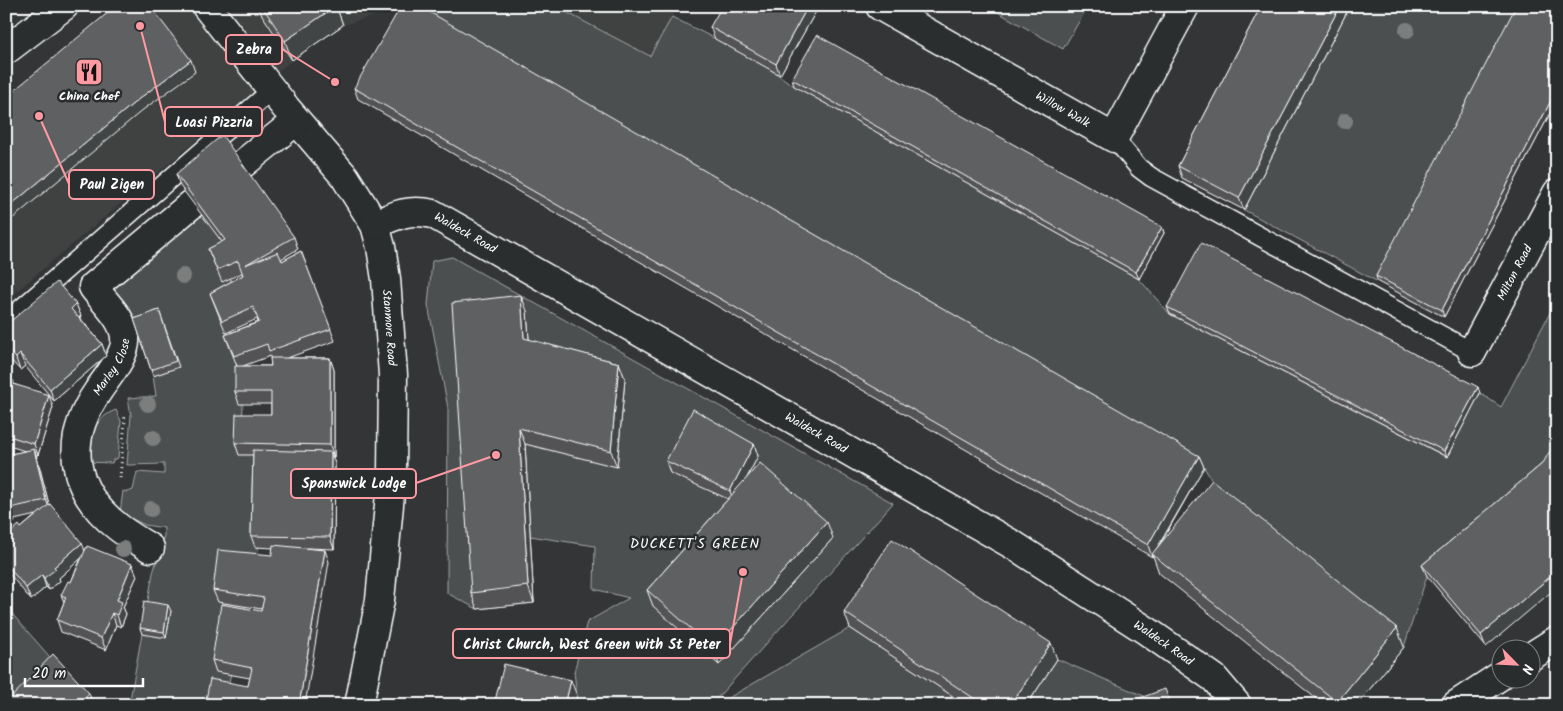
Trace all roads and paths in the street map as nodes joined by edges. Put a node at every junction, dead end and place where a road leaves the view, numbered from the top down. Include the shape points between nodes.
1 (64, 6) edge
2 (206, 6) edge
3 (880, 6) edge
4 (1186, 6) edge
5 (6, 50) edge
6 (272, 90) junction
7 (296, 121) junction
8 (1114, 138) junction
9 (240, 166) edge
10 (1557, 193) edge
11 (192, 204) edge
12 (375, 225) junction
13 (8, 320) dead end
14 (1472, 352) joint
15 (110, 374) junction
16 (112, 522) junction
17 (150, 548) dead end
18 (1557, 640) edge
19 (1540, 651) edge
20 (1490, 683) edge
21 (359, 705) edge
22 (1237, 705) edge
23 (1456, 705) edge

1 - 5 street
2 - 6 street, Stanmore Road
3 - 8 street, Willow Walk
4 - 8 street
6 - 7 street, Stanmore Road
6 - 13 lane
7 - 9 street
7 - 12 street, Stanmore Road via 345,178
8 - 14 lane via 1151,178
10 - 14 street, Milton Road
11 - 15 street, Marley Close via 93,287 124,327 126,340
12 - 21 street, Stanmore Road via 386,279 393,375 392,473 380,600
12 - 22 street, Waldeck Road via 393,215 418,211 433,214 1016,546 1214,678
15 - 16 path via 125,421 118,497
15 - 16 street, Marley Close via 82,419 76,442 76,459 88,496
16 - 17 street, Marley Close
18 - 19 street
20 - 23 street

